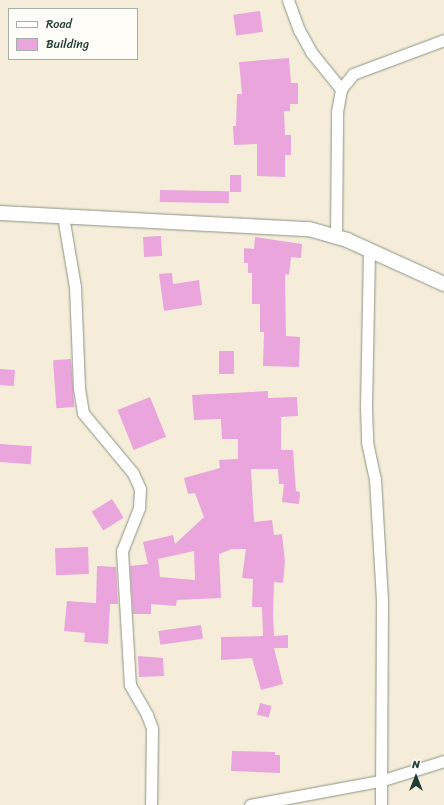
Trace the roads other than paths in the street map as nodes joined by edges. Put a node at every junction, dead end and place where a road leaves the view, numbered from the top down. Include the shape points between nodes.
1 (288, 0) edge
2 (444, 40) edge
3 (341, 89) junction
4 (0, 213) edge
5 (63, 216) junction
6 (336, 237) junction
7 (369, 251) junction
8 (444, 284) edge
9 (444, 761) edge
10 (380, 781) junction
11 (151, 805) edge
12 (250, 805) edge
13 (381, 805) edge

1 - 3 street via 299,30 312,52
2 - 3 street via 353,74
3 - 6 street via 337,112
4 - 5 street
5 - 6 street via 302,228
5 - 11 street via 75,287 79,388 83,413 133,473 140,489 139,508 122,551 130,685 152,728
6 - 7 street
7 - 8 street
7 - 10 street via 366,407 368,442 375,479 382,602
9 - 10 street
10 - 12 street
10 - 13 street

